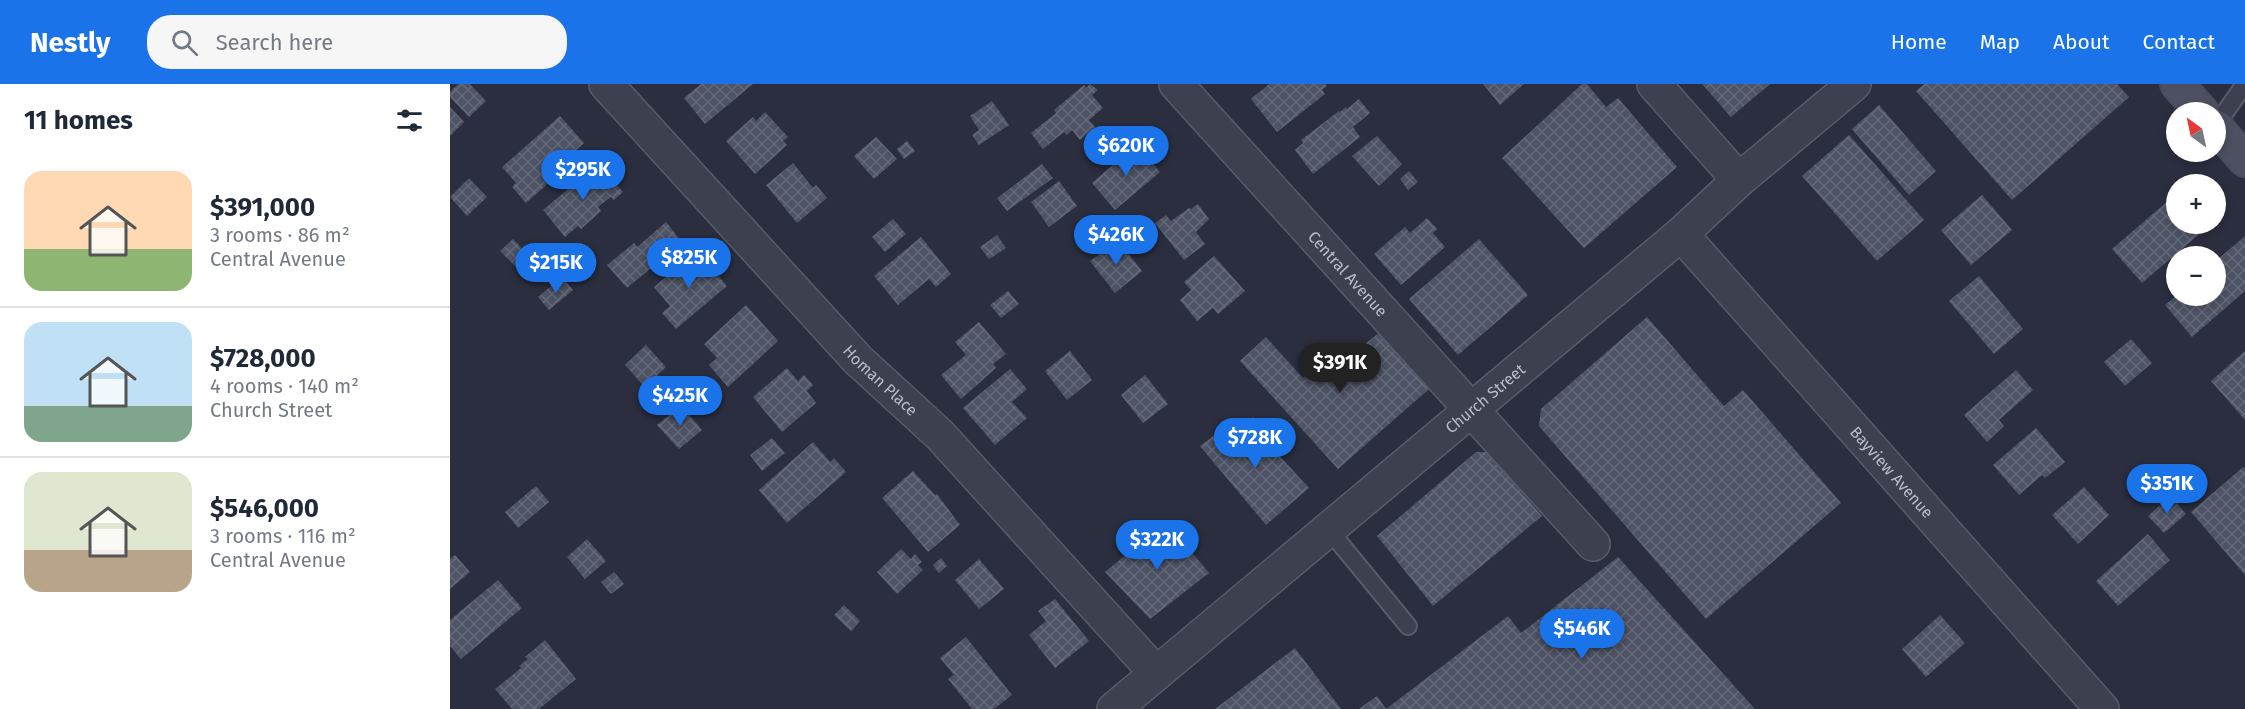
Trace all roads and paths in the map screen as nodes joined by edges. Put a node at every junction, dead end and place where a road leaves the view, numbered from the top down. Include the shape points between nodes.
1 (606, 84) edge
2 (1176, 84) edge
3 (1654, 84) edge
4 (1854, 84) edge
5 (2176, 84) edge
6 (2245, 84) edge
7 (2193, 102) edge
8 (2226, 112) edge
9 (2226, 138) edge
10 (2245, 160) edge
11 (1739, 180) junction
12 (1681, 234) junction
13 (1472, 410) junction
14 (1329, 530) junction
15 (1593, 544) dead end
16 (1408, 626) dead end
17 (1156, 673) junction
18 (1114, 709) edge
19 (2103, 709) edge

1 - 17 street, Homan Place via 858,360 940,435
2 - 13 street, Central Avenue
3 - 11 street
4 - 11 street, Church Street
5 - 7 main road
6 - 8 lane
9 - 10 main road
11 - 12 street, Church Street
12 - 13 street, Church Street
12 - 19 street, Bayview Avenue
13 - 14 street, Church Street
13 - 15 street, Central Avenue
14 - 16 lane
14 - 17 street, Church Street
17 - 18 street, Church Street

